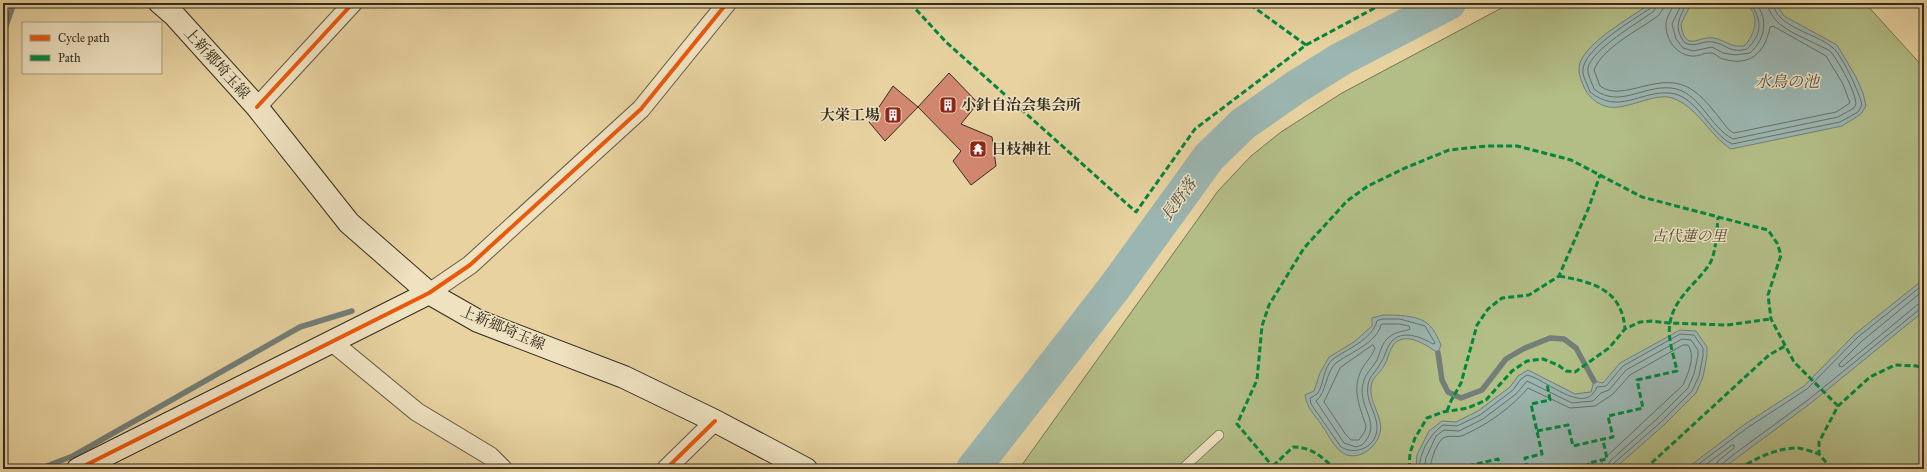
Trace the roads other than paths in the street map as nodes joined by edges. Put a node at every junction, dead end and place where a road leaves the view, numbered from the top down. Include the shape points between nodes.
1 (160, 3) edge
2 (353, 3) edge
3 (726, 3) edge
4 (257, 107) junction
5 (429, 294) junction
6 (332, 342) junction
7 (715, 421) junction
8 (1219, 435) dead end
9 (78, 469) edge
10 (502, 469) edge
11 (666, 469) edge
12 (806, 469) edge
13 (1182, 469) edge

1 - 4 main road, 上新郷埼玉線 via 174,15
2 - 4 street
3 - 5 street via 641,109 470,265
4 - 5 main road, 上新郷埼玉線 via 349,223
5 - 6 main road
5 - 7 main road, 上新郷埼玉線 via 478,321 624,376
6 - 9 main road
6 - 10 street via 417,412 490,456
7 - 11 street
7 - 12 main road, 上新郷埼玉線
8 - 13 lane

